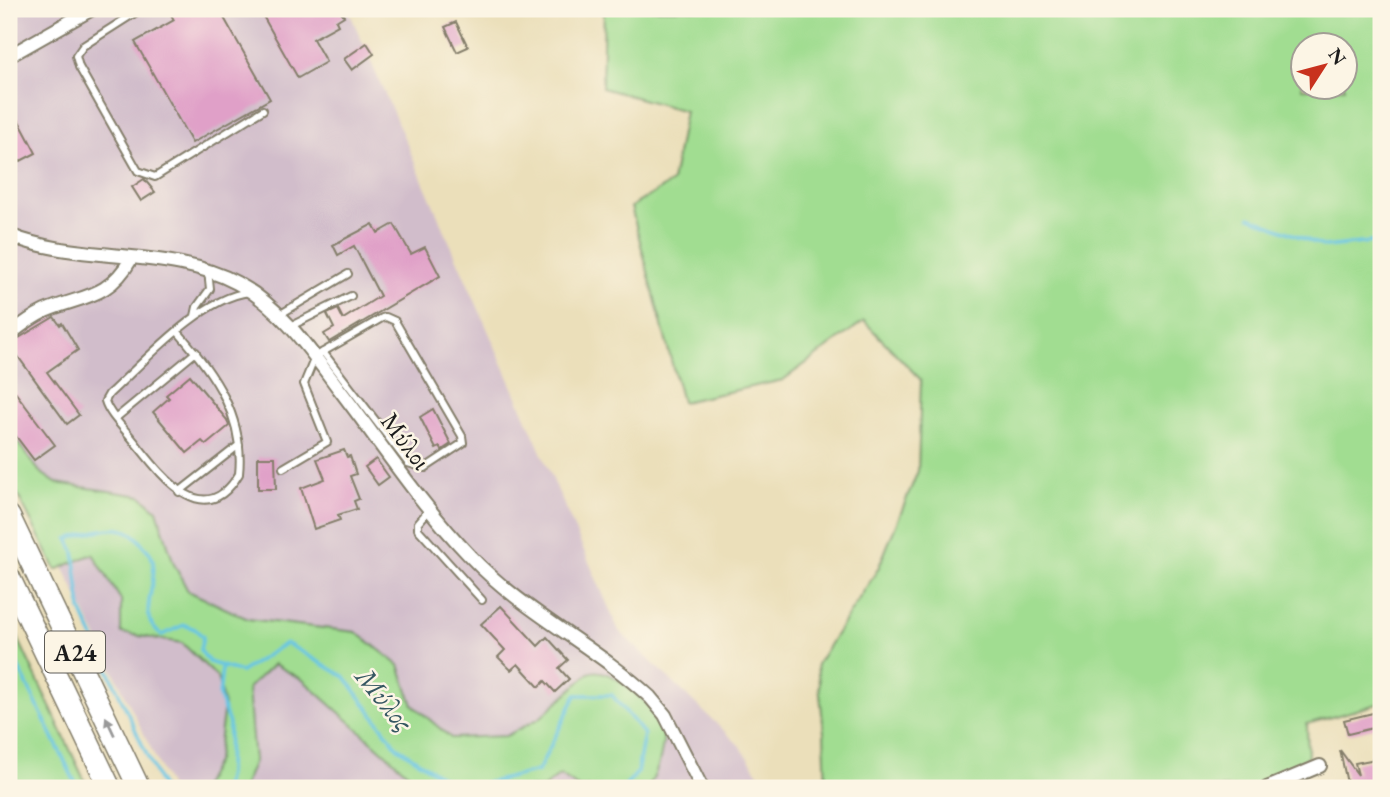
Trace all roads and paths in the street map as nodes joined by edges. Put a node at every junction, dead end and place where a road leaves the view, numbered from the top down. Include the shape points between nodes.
1 (92, 9) edge
2 (141, 9) edge
3 (9, 56) edge
4 (263, 110) dead end
5 (9, 235) edge
6 (131, 259) junction
7 (208, 271) junction
8 (348, 274) dead end
9 (251, 292) junction
10 (351, 296) dead end
11 (279, 315) junction
12 (195, 316) junction
13 (289, 327) junction
14 (178, 332) junction
15 (9, 335) edge
16 (196, 352) junction
17 (319, 355) junction
18 (116, 418) junction
19 (239, 445) junction
20 (283, 468) dead end
21 (179, 492) junction
22 (430, 509) junction
23 (9, 516) edge
24 (9, 577) edge
25 (482, 600) dead end
26 (1320, 766) dead end
27 (110, 788) edge
28 (139, 788) edge
29 (702, 788) edge
30 (1267, 788) edge

1 - 3 street
2 - 4 lane via 83,46 76,56 138,171 155,177
5 - 6 street, Μύλοι via 51,247
6 - 7 street, Μύλοι
6 - 15 street via 104,290 43,312
7 - 9 street, Μύλοι
7 - 12 lane via 210,289
8 - 11 lane
9 - 11 street, Μύλοι
9 - 12 lane via 225,298
10 - 13 lane
11 - 13 street, Μύλοι
12 - 14 lane
13 - 17 street, Μύλοι
14 - 16 lane
14 - 18 lane via 106,397 105,405
16 - 18 lane
16 - 19 lane via 218,382 237,426
17 - 17 lane via 383,318 393,318 462,436 461,447 425,468 408,463
17 - 20 lane via 304,384 327,442
17 - 22 street, Μύλοι
18 - 21 lane
19 - 21 lane
19 - 21 lane via 239,474 221,493 200,499
22 - 25 lane via 418,529
22 - 29 street, Μύλοι via 491,575 650,697 667,719
28 -> 23 highway, Α24
24 - 27 highway, Α24
26 - 30 street

